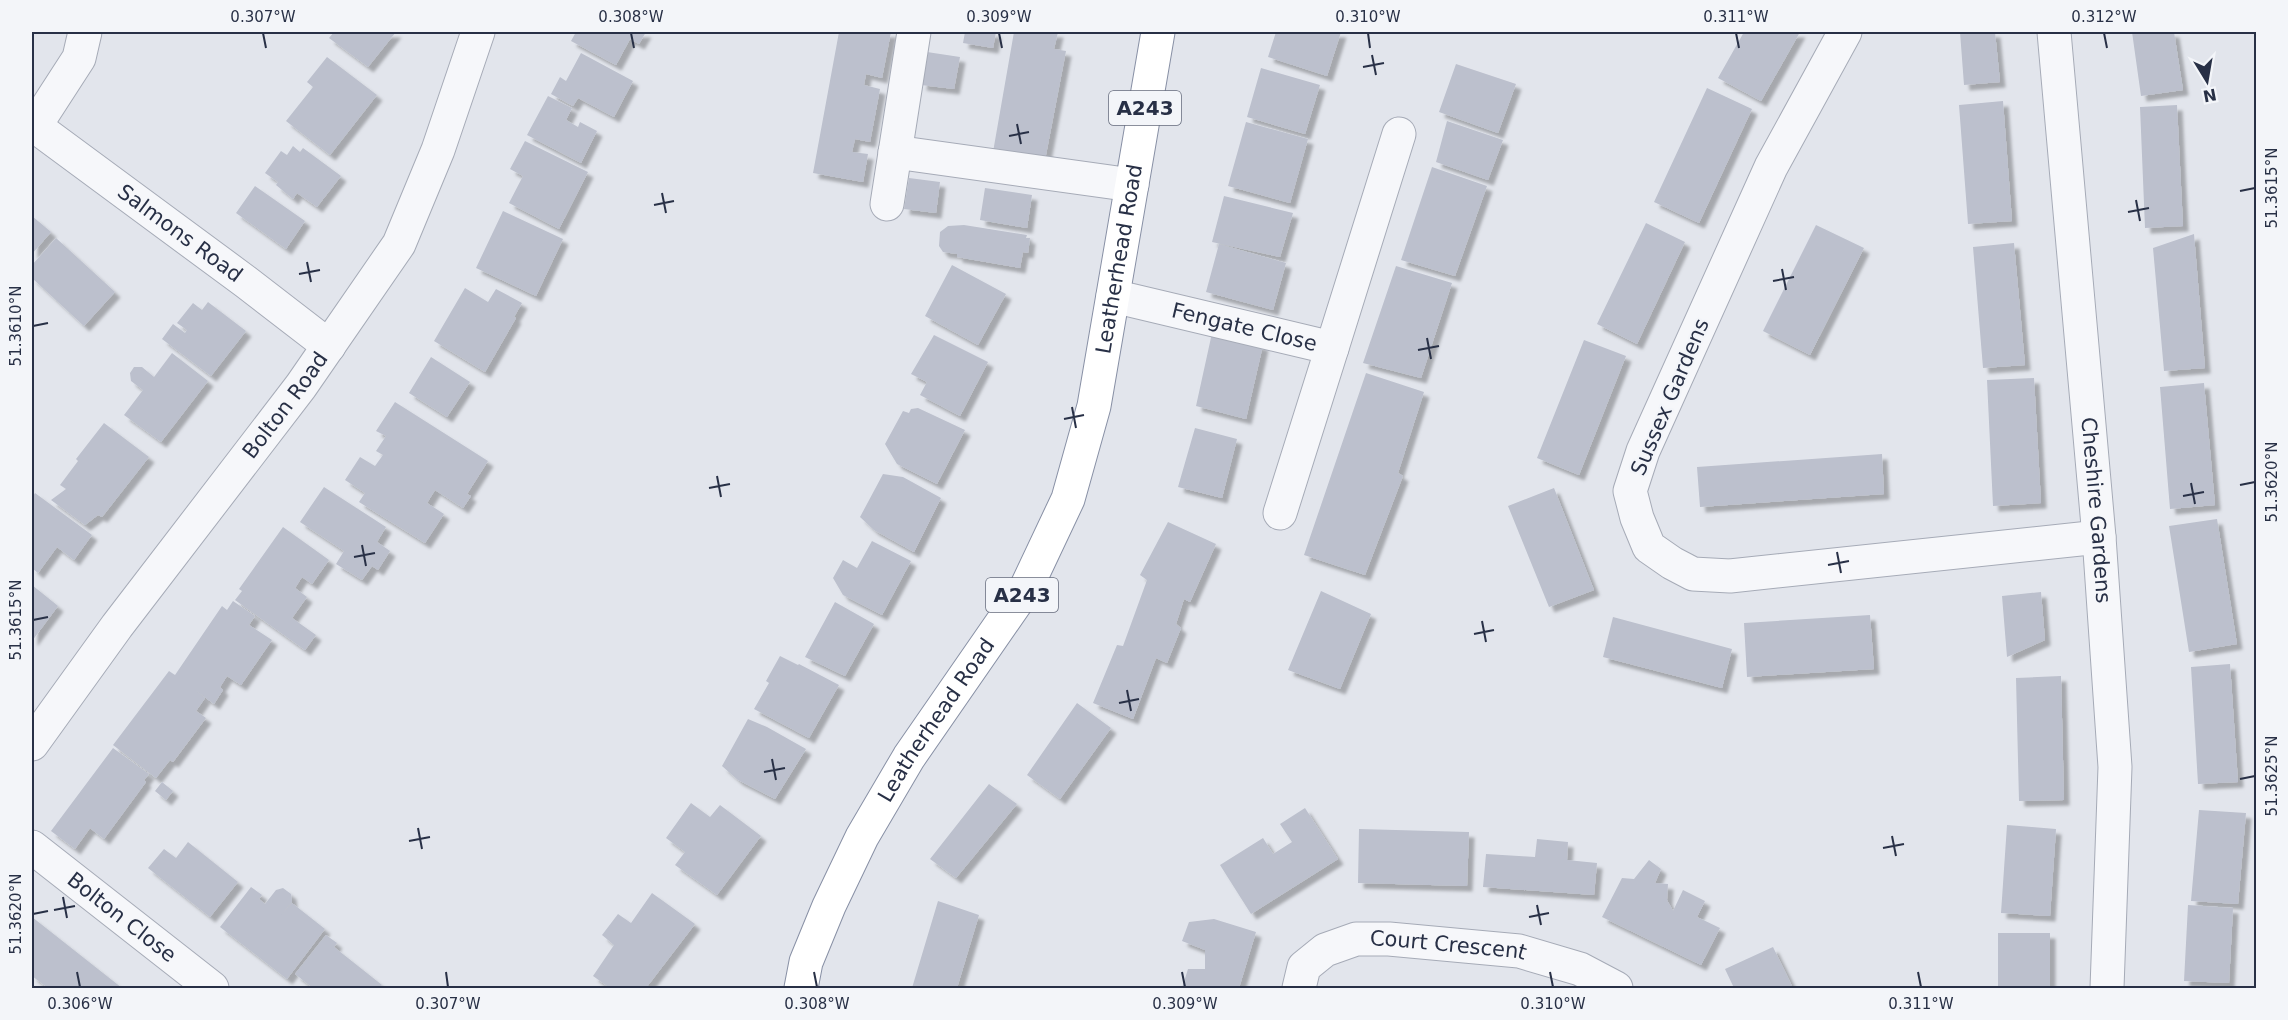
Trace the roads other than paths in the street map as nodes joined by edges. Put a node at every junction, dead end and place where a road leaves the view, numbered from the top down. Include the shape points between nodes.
1 (85, 32) edge
2 (478, 32) edge
3 (914, 32) edge
4 (1158, 32) edge
5 (1845, 32) edge
6 (2055, 32) edge
7 (33, 125) edge
8 (1399, 134) dead end
9 (895, 152) junction
10 (1132, 185) junction
11 (887, 204) dead end
12 (1113, 296) junction
13 (329, 346) junction
14 (1332, 348) junction
15 (1280, 513) dead end
16 (2099, 537) junction
17 (32, 744) edge
18 (32, 847) edge
19 (212, 988) edge
20 (801, 988) edge
21 (1299, 988) edge
22 (1616, 988) edge
23 (2107, 988) edge

1 - 7 street via 79,58
2 - 13 street, Bolton Road via 438,150 399,244
3 - 9 street
4 - 10 highway, Leatherhead Road / A243
5 - 16 street, Sussex Gardens via 1771,167 1642,452 1630,491 1649,547 1693,574 1730,576
6 - 16 street, Cheshire Gardens
7 - 13 street, Salmons Road
8 - 14 street, Fengate Close
9 - 10 street
9 - 11 street
10 - 12 highway, Leatherhead Road / A243
12 - 14 street, Fengate Close
12 - 20 highway, Leatherhead Road / A243 via 1094,406 1068,499 1026,588 909,758 862,837 810,952
13 - 17 street, Bolton Road
14 - 15 street
16 - 23 street, Cheshire Gardens via 2115,767
18 - 19 street, Bolton Close
21 - 22 street, Court Crescent via 1304,967 1325,950 1356,939 1520,951 1580,969

